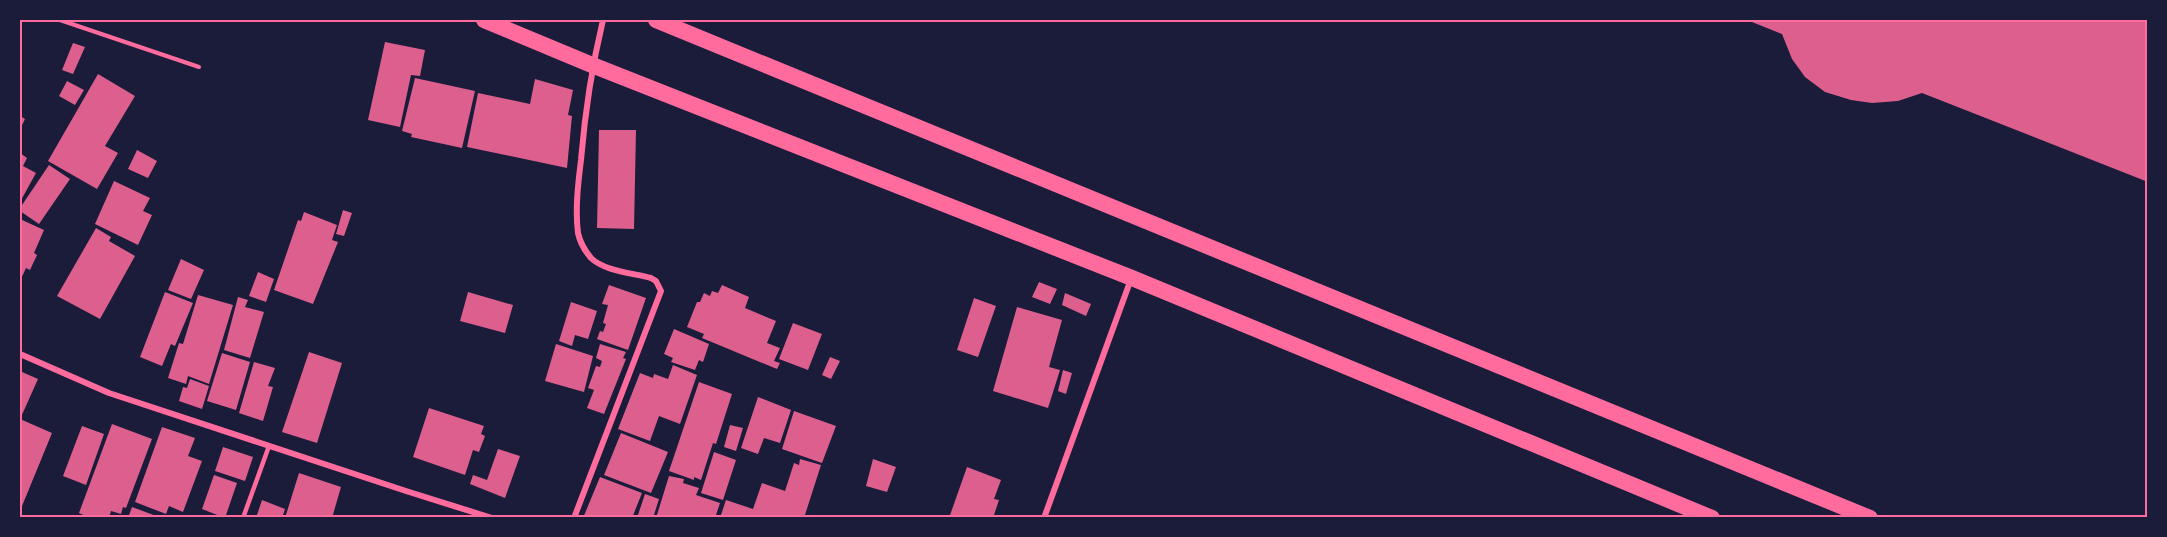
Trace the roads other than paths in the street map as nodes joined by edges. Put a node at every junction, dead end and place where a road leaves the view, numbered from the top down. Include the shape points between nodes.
1 (484, 20) edge
2 (603, 20) edge
3 (656, 20) edge
4 (592, 65) junction
5 (1132, 278) junction
6 (20, 354) edge
7 (269, 446) junction
8 (243, 518) edge
9 (492, 518) edge
10 (574, 518) edge
11 (1044, 518) edge
12 (1712, 518) edge
13 (1870, 518) edge

1 - 4 highway
2 - 4 street
3 - 13 highway
4 - 5 highway
4 - 10 street via 579,176 578,234 593,260 651,278 662,291
5 - 11 street
5 - 12 highway
6 - 7 street via 109,393
7 - 8 lane
7 - 9 street

